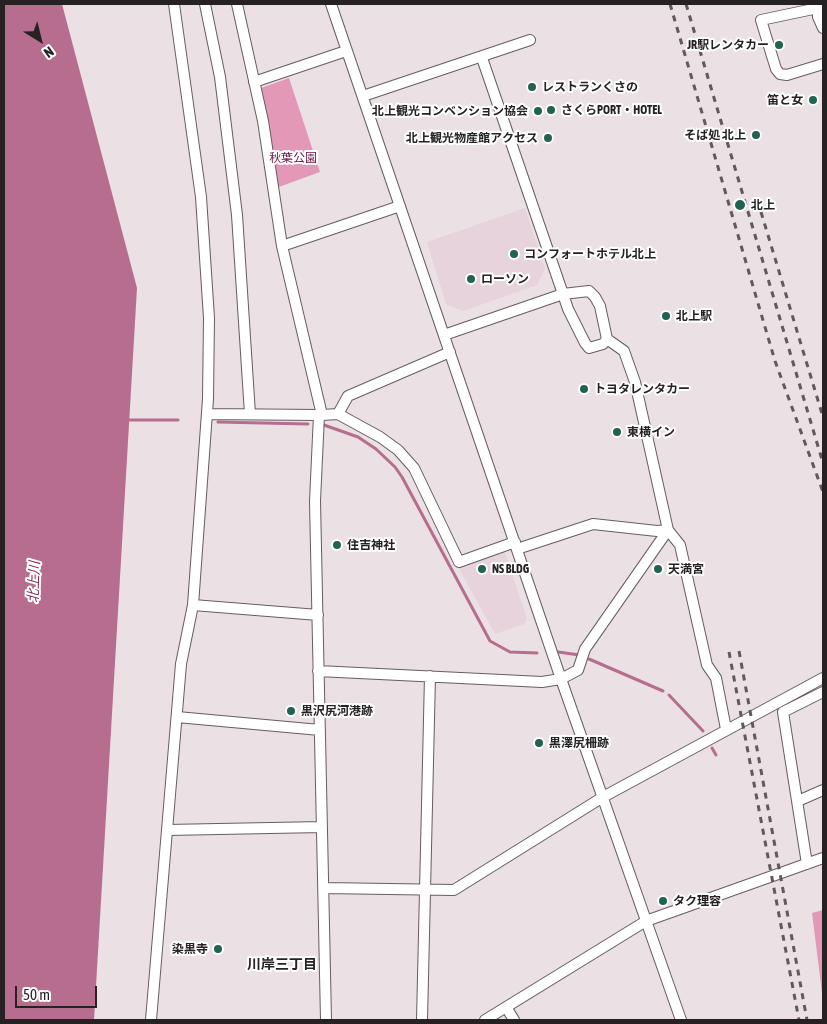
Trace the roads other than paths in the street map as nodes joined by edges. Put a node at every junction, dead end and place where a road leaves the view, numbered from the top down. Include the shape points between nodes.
1 (174, 4) edge
2 (205, 4) edge
3 (237, 4) edge
4 (332, 4) edge
5 (820, 6) edge
6 (823, 28) edge
7 (530, 40) dead end
8 (346, 51) junction
9 (482, 58) junction
10 (823, 64) edge
11 (254, 82) junction
12 (363, 96) junction
13 (400, 206) junction
14 (282, 246) junction
15 (562, 294) junction
16 (444, 335) junction
17 (607, 339) junction
18 (450, 352) junction
19 (207, 414) junction
20 (250, 414) junction
21 (338, 414) junction
22 (668, 530) junction
23 (516, 546) junction
24 (193, 605) junction
25 (318, 615) junction
26 (318, 671) junction
27 (430, 676) junction
28 (823, 678) edge
29 (561, 679) junction
30 (823, 692) edge
31 (176, 717) junction
32 (726, 729) junction
33 (320, 730) junction
34 (823, 790) edge
35 (604, 797) junction
36 (798, 801) junction
37 (322, 827) junction
38 (167, 830) junction
39 (823, 858) edge
40 (807, 864) junction
41 (324, 888) junction
42 (424, 890) junction
43 (646, 921) junction
44 (506, 1007) junction
45 (151, 1020) edge
46 (326, 1020) edge
47 (422, 1020) edge
48 (484, 1020) edge
49 (514, 1020) edge
50 (681, 1020) edge

1 - 19 street via 201,197 209,318
2 - 20 street via 220,77 237,215
3 - 11 street
4 - 8 street
5 - 6 street via 818,17
5 - 10 street via 761,20 780,74 787,75
7 - 9 street
8 - 11 street
8 - 12 street
9 - 12 street
9 - 15 street
11 - 14 street
12 - 13 street
13 - 14 street
13 - 16 street
14 - 21 street via 322,415
15 - 16 street
15 - 17 street via 589,291 595,297 606,325
15 - 17 street via 589,348 603,344
16 - 18 street
17 - 22 street via 624,351 635,382
18 - 21 street via 348,396
18 - 23 street
19 - 20 street
19 - 24 street
20 - 25 street via 319,415 315,492
21 - 23 street via 380,437 398,450 414,468 459,562
22 - 23 street via 593,524
22 - 29 street via 586,649 578,670
22 - 32 street via 680,545 707,665 716,678
23 - 29 street
24 - 25 street
24 - 31 street via 181,664
25 - 26 street
26 - 27 street
26 - 33 street
27 - 29 street via 542,682
27 - 42 street
28 - 32 street
29 - 35 street
30 - 36 street via 782,712
31 - 33 street
31 - 38 street
32 - 35 street
33 - 37 street
34 - 36 street
35 - 42 street via 454,890
35 - 43 street
36 - 40 street
37 - 38 street
37 - 41 street
38 - 45 street
39 - 40 street
40 - 43 street
41 - 42 street
41 - 46 street
42 - 47 street
43 - 44 street
43 - 50 street
44 - 48 street
44 - 49 street

